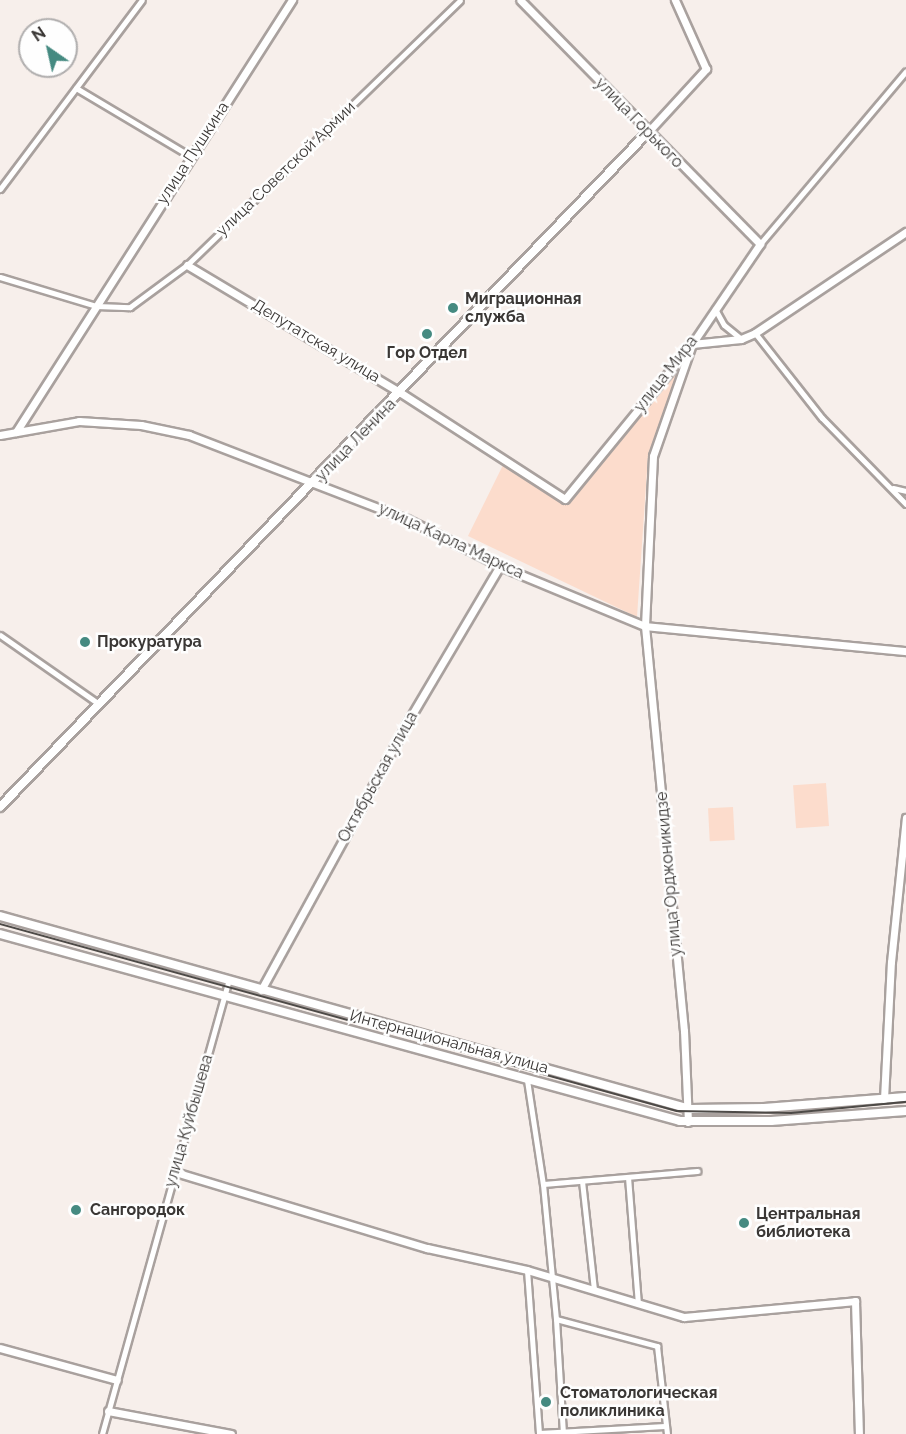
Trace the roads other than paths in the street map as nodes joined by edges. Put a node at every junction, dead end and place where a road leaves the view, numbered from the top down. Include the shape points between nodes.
1 (141, 0) edge
2 (292, 0) edge
3 (460, 0) edge
4 (520, 0) edge
5 (675, 0) edge
6 (906, 71) edge
7 (76, 88) junction
8 (648, 132) junction
9 (190, 156) junction
10 (0, 189) edge
11 (906, 232) edge
12 (760, 244) junction
13 (187, 265) junction
14 (0, 278) edge
15 (96, 306) junction
16 (714, 309) junction
17 (755, 333) junction
18 (741, 339) junction
19 (692, 344) junction
20 (401, 393) junction
21 (16, 432) junction
22 (0, 435) edge
23 (315, 483) junction
24 (891, 487) junction
25 (906, 491) edge
26 (565, 499) joint
27 (906, 504) edge
28 (500, 566) junction
29 (645, 626) junction
30 (0, 635) edge
31 (906, 651) edge
32 (99, 704) junction
33 (0, 807) edge
34 (906, 818) edge
35 (903, 868) edge
36 (0, 916) edge
37 (0, 934) edge
38 (228, 982) junction
39 (261, 990) junction
40 (224, 996) junction
41 (527, 1080) junction
42 (906, 1097) edge
43 (884, 1099) junction
44 (690, 1109) junction
45 (906, 1111) edge
46 (884, 1113) junction
47 (688, 1122) junction
48 (697, 1171) dead end
49 (175, 1172) junction
50 (628, 1178) junction
51 (582, 1181) junction
52 (543, 1184) junction
53 (527, 1270) junction
54 (549, 1276) junction
55 (594, 1290) junction
56 (638, 1303) junction
57 (555, 1319) junction
58 (0, 1348) edge
59 (117, 1380) junction
60 (108, 1411) junction
61 (665, 1426) junction
62 (563, 1433) edge
63 (102, 1434) edge
64 (231, 1434) edge
65 (667, 1434) edge
66 (859, 1434) edge

1 - 7 street
2 - 9 street, улица Пушкина
3 - 13 street, улица Советской Армии
4 - 8 street, улица Горького
5 - 8 street, улица Ленина via 706,69
6 - 12 street
7 - 9 street
7 - 10 street
8 - 12 street, улица Горького
8 - 20 main road, улица Ленина
9 - 15 street, улица Пушкина
9 - 21 street
11 - 17 street
12 - 16 street, улица Мира
13 - 15 street, улица Советской Армии via 130,307
13 - 20 street, Депутатская улица
14 - 15 street, улица Советской Армии
15 - 21 street, улица Пушкина
16 - 18 street via 724,325
16 - 19 street, улица Мира
17 - 18 street
17 - 24 street via 822,418
18 - 19 street
19 - 26 street, улица Мира
19 - 29 street, улица Орджоникидзе via 653,456
20 - 23 main road, улица Ленина
20 - 26 street, Депутатская улица
21 - 22 street, улица Карла Маркса
21 - 23 street, улица Карла Маркса via 79,421 141,425 189,435
23 - 28 street, улица Карла Маркса via 407,519
23 - 32 main road, улица Ленина
24 - 25 street
24 - 27 street
28 - 29 street, улица Карла Маркса
28 - 39 street, Октябрьская улица via 407,723
29 - 31 street, улица Карла Маркса
29 - 44 street, улица Орджоникидзе
30 - 32 street
32 - 33 main road, улица Ленина
34 - 35 street
35 - 43 street
36 - 38 main road, Интернациональная улица
37 - 40 main road, Интернациональная улица
38 - 39 main road, Интернациональная улица
38 - 40 street, улица Куйбышева
39 - 44 main road, Интернациональная улица
40 - 41 main road, Интернациональная улица
40 - 49 street, улица Куйбышева
41 - 47 main road, Интернациональная улица
41 - 52 street
42 - 43 main road, Интернациональная улица
43 - 44 main road, Интернациональная улица
43 - 46 main road
44 - 47 street, улица Орджоникидзе
45 - 46 main road, Интернациональная улица
46 - 47 main road, Интернациональная улица
48 - 50 street
49 - 53 street via 427,1248
49 - 59 street, улица Куйбышева
50 - 51 street
50 - 56 street
51 - 52 street
51 - 55 street
52 - 54 street
53 - 54 street
53 - 62 street via 539,1433
54 - 55 street
54 - 57 street
55 - 56 street
56 - 66 street via 684,1317 855,1301
57 - 61 street via 657,1346
57 - 62 street
58 - 59 street
59 - 60 street, улица Куйбышева
60 - 63 street, улица Куйбышева
60 - 64 street
61 - 62 street
61 - 65 street

